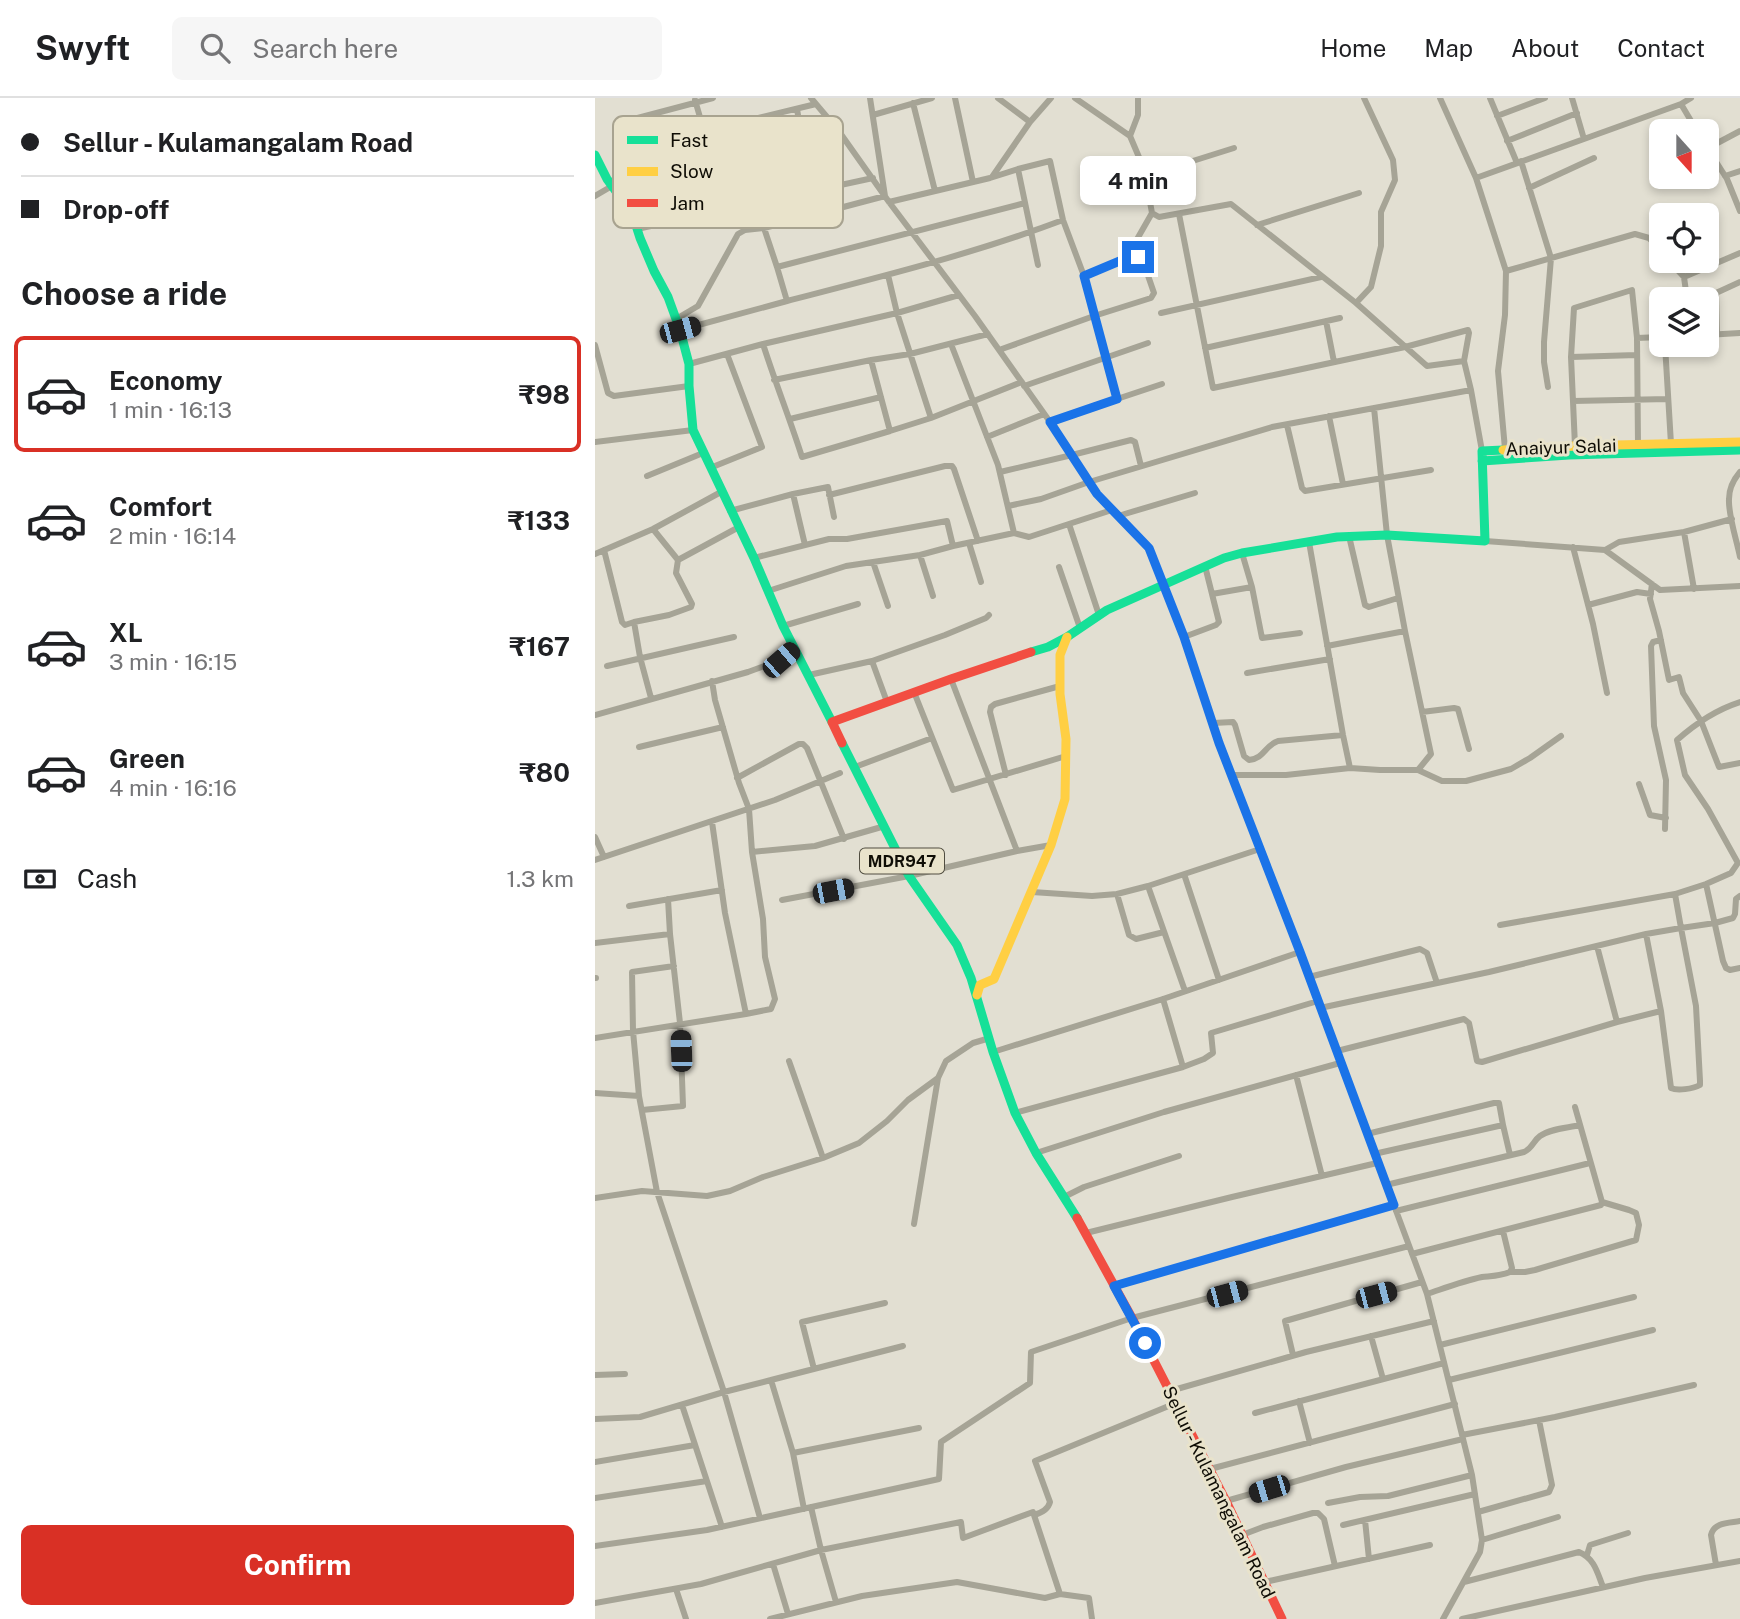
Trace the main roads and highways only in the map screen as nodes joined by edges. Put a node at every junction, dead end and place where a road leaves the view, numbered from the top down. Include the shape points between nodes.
1 (595, 155) edge
2 (613, 187) edge
3 (637, 228) edge
4 (1740, 442) edge
5 (1740, 450) edge
6 (1482, 456) junction
7 (1067, 637) junction
8 (832, 722) junction
9 (977, 995) junction
10 (1282, 1619) edge

1 - 2 main road, Sellur - Kulamangalam Road / MDR947
3 - 8 main road, Sellur - Kulamangalam Road / MDR947 via 680,330 689,364 692,430
4 - 6 main road, Anaiyur Salai via 1505,449
5 - 6 main road, Anaiyur Salai
6 - 7 main road via 1485,541 1349,536 1242,553 1107,610
7 - 8 main road
7 - 9 main road via 1060,655 1065,799 1051,845 994,979 980,985
8 - 9 main road, Sellur - Kulamangalam Road / MDR947 via 909,877 957,945
9 - 10 main road, Sellur - Kulamangalam Road / MDR947 via 1015,1113 1132,1318

